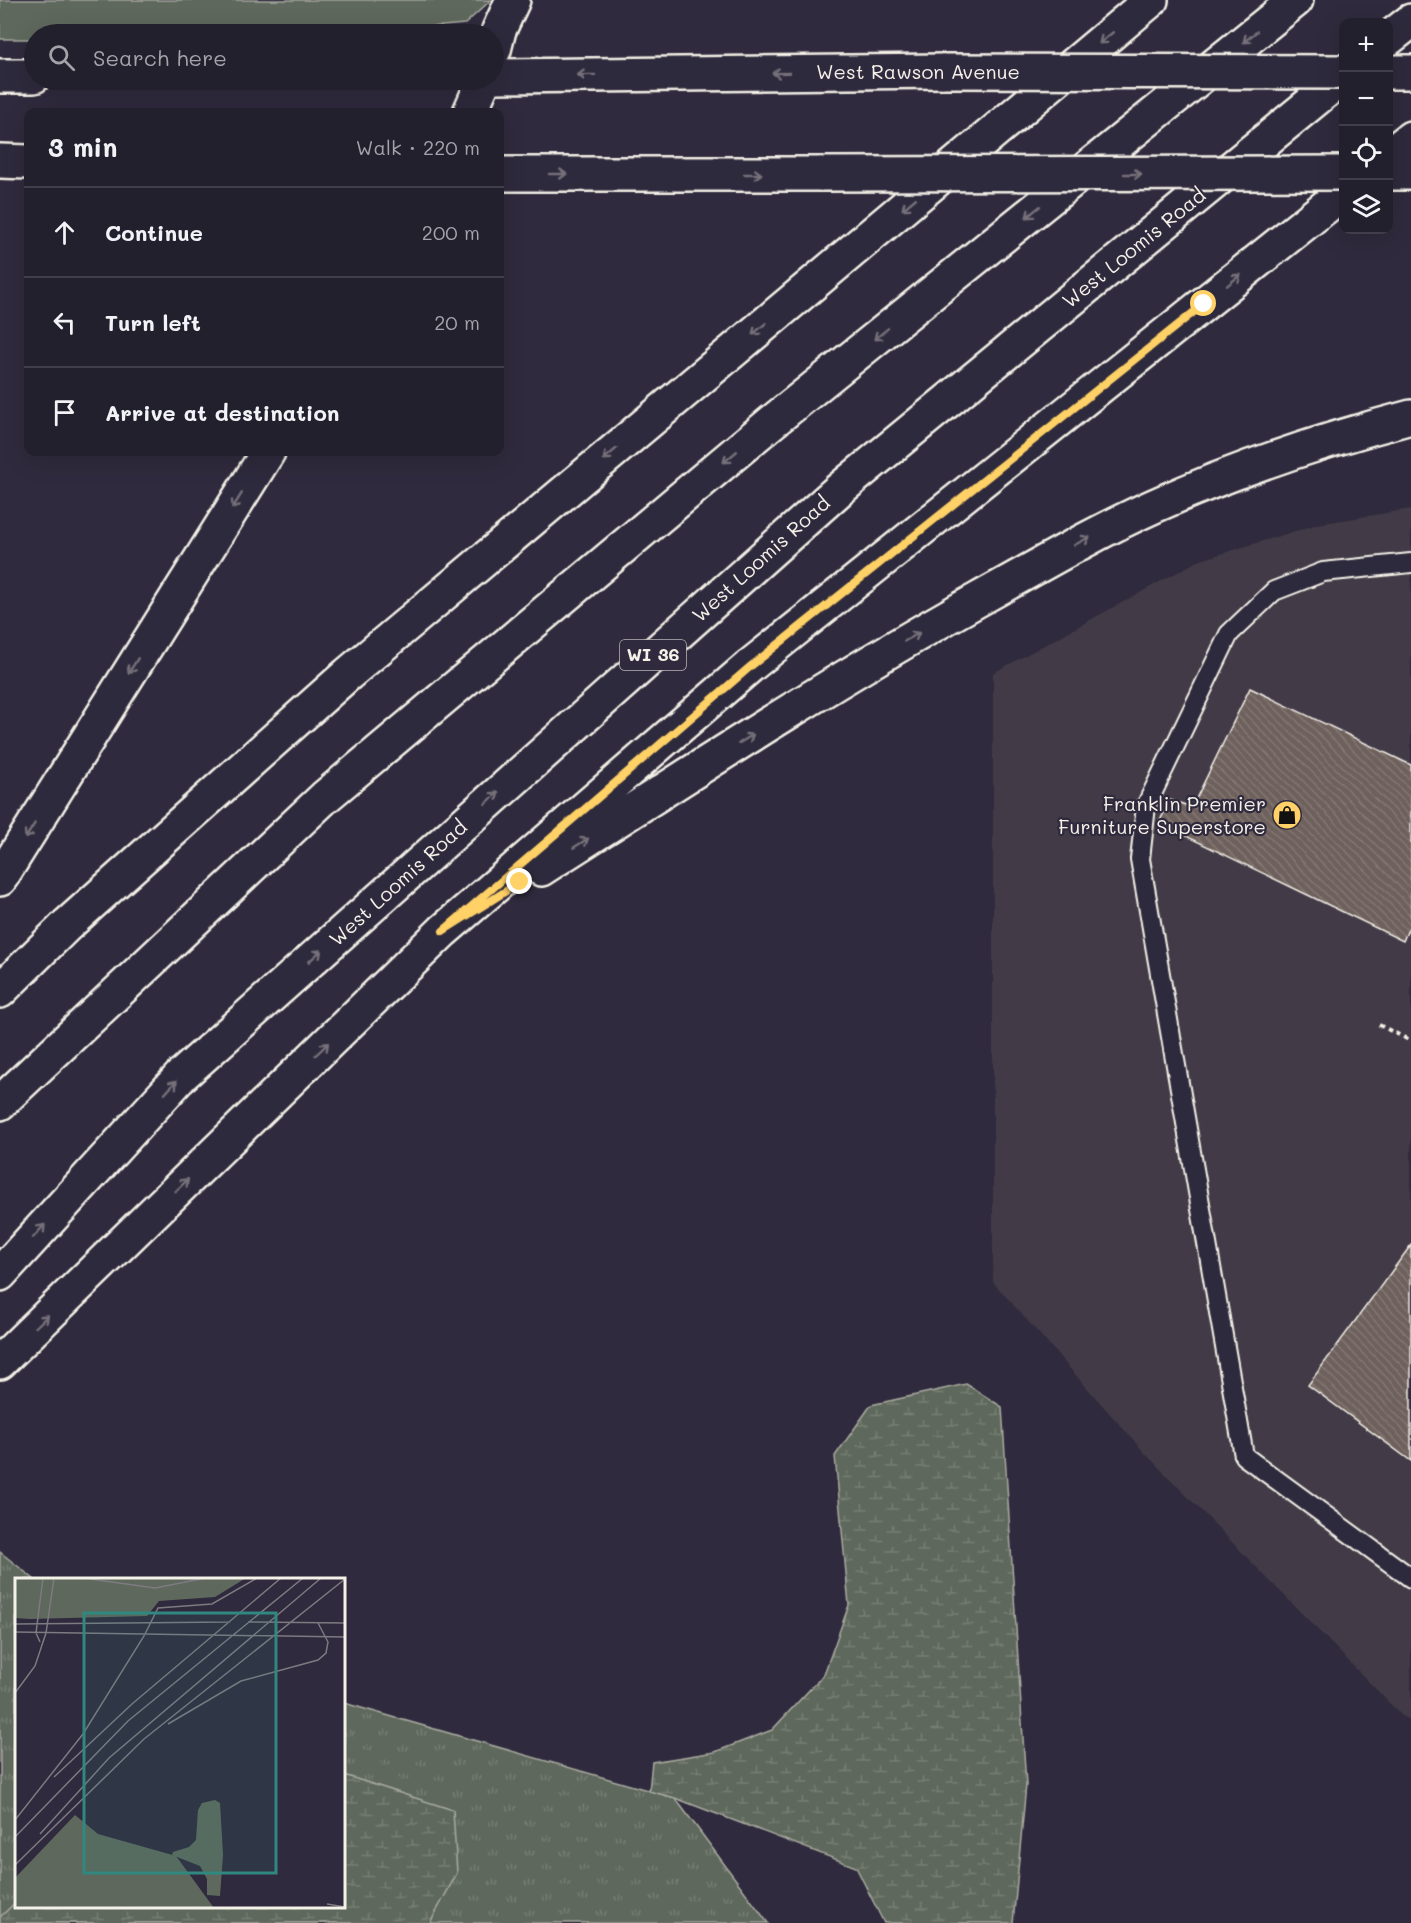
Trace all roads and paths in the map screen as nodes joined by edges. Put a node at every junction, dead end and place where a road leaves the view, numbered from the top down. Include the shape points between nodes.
1 (513, 0) edge
2 (1151, 0) edge
3 (1296, 0) edge
4 (1411, 21) edge
5 (503, 24) edge
6 (1393, 36) edge
7 (1393, 72) edge
8 (1411, 72) edge
9 (1339, 74) edge
10 (0, 76) edge
11 (24, 76) edge
12 (504, 76) edge
13 (1339, 78) edge
14 (480, 90) edge
15 (472, 108) edge
16 (1411, 138) edge
17 (1393, 153) edge
18 (0, 161) edge
19 (24, 162) edge
20 (1339, 173) edge
21 (1393, 173) edge
22 (1411, 173) edge
23 (504, 174) edge
24 (1339, 196) edge
25 (1411, 417) edge
26 (265, 456) edge
27 (1411, 564) edge
28 (0, 879) edge
29 (443, 931) junction
30 (0, 991) edge
31 (1379, 1024) dead end
32 (1411, 1041) edge
33 (0, 1103) edge
34 (0, 1274) edge
35 (0, 1362) edge
36 (1411, 1578) edge

1 - 5 main road
2 -> 30 main road via 348,674 67,925
3 -> 33 main road via 772,422 325,797
4 - 6 main road
7 - 8 main road
9 -> 12 main road, West Rawson Avenue, bridge via 944,71
10 - 11 main road
34 -> 13 main road, West Loomis Road / WI 36 via 190,1067 840,489
14 - 15 main road
16 - 17 main road
18 - 19 main road
23 -> 20 main road, bridge
21 - 22 main road
29 -> 24 main road via 751,666
29 -> 25 main road via 911,637 1086,539 1230,474
26 -> 28 main road
27 - 36 lane via 1323,573 1274,591 1229,634 1146,806 1140,859 1244,1456
35 -> 29 main road
31 - 32 path

